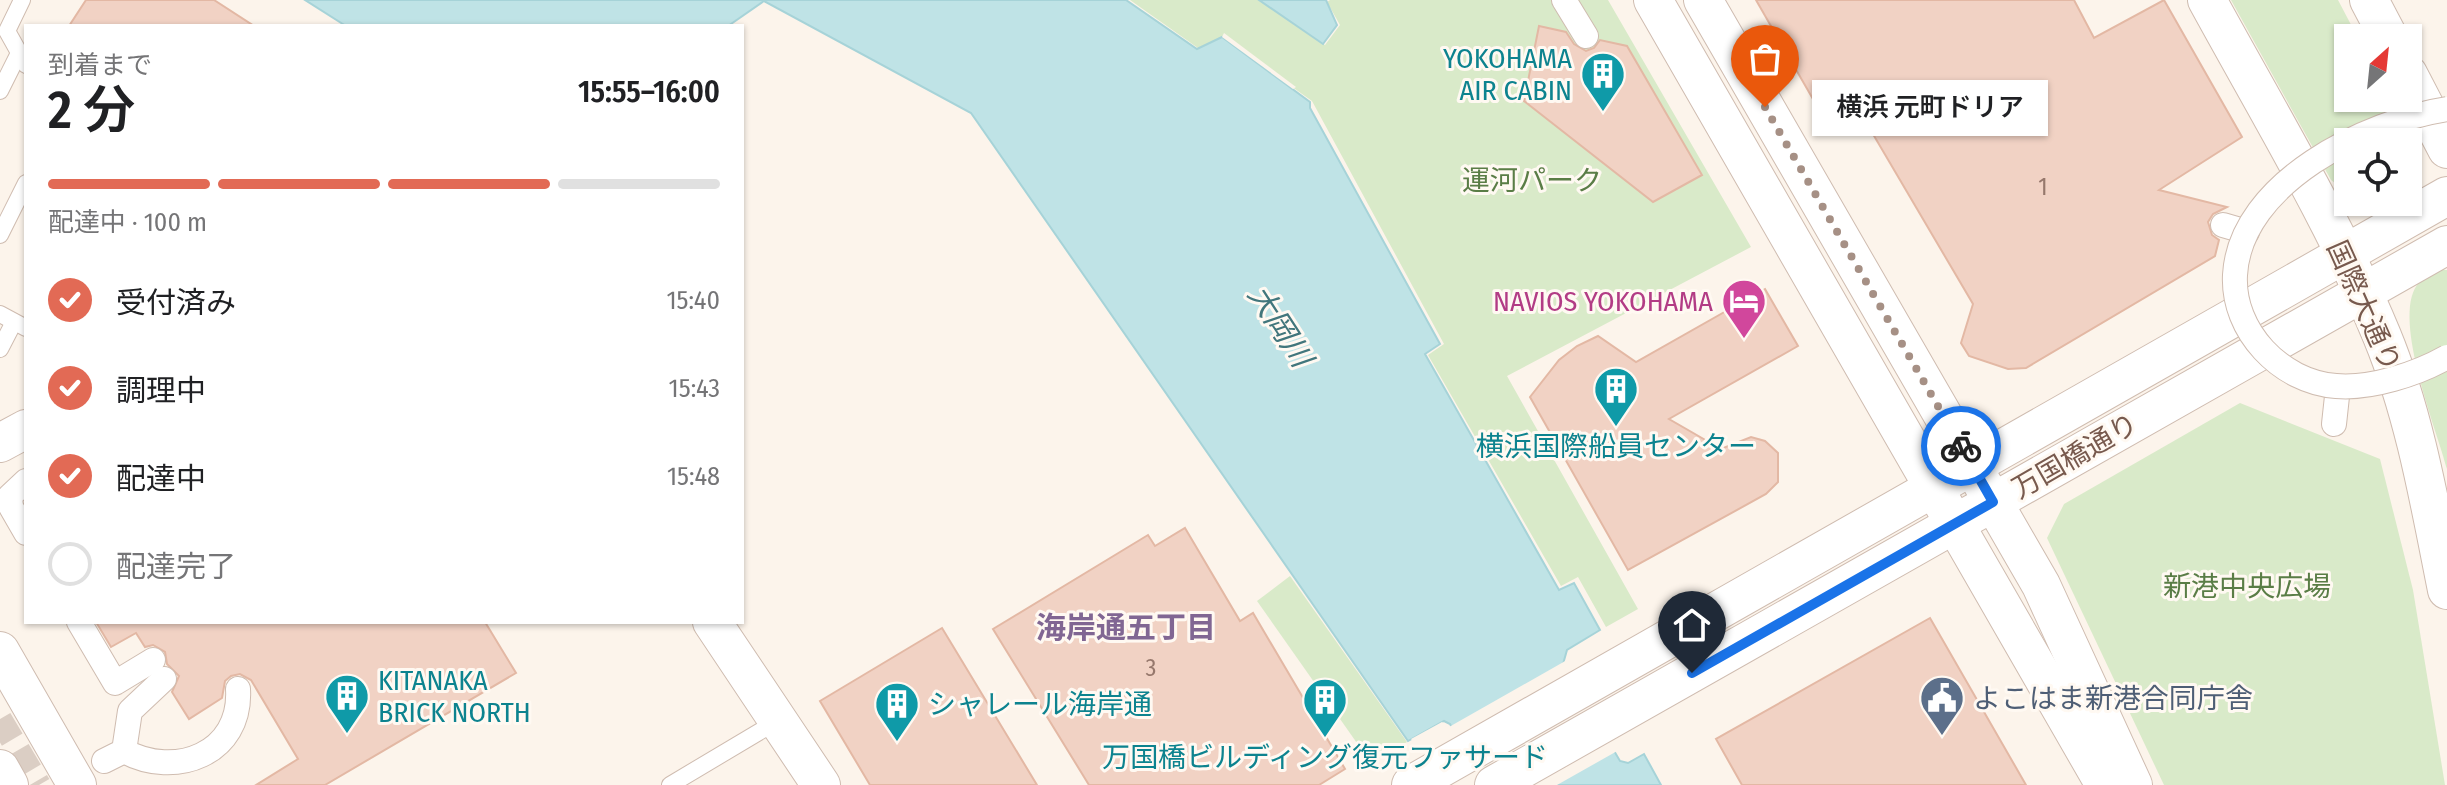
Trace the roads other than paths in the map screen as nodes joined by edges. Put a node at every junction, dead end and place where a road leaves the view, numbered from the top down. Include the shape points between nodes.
1 (22, 0) edge
2 (1564, 0) edge
3 (1653, 0) edge
4 (1703, 0) edge
5 (2207, 0) edge
6 (2369, 0) edge
7 (2382, 24) edge
8 (3, 30) edge
9 (1586, 36) dead end
10 (22, 59) edge
11 (0, 91) edge
12 (2422, 101) edge
13 (2447, 109) edge
14 (2447, 149) edge
15 (24, 187) edge
16 (2447, 196) edge
17 (2223, 225) dead end
18 (2247, 232) junction
19 (0, 235) edge
20 (2447, 245) edge
21 (2343, 254) junction
22 (2362, 293) junction
23 (13, 321) edge
24 (0, 349) edge
25 (2447, 357) edge
26 (2338, 387) junction
27 (2334, 424) dead end
28 (24, 430) edge
29 (0, 443) edge
30 (1972, 466) junction
31 (24, 483) edge
32 (1935, 487) junction
33 (1993, 502) junction
34 (1956, 523) junction
35 (24, 530) edge
36 (2447, 590) edge
37 (80, 624) edge
38 (713, 624) edge
39 (0, 651) edge
40 (115, 683) junction
41 (238, 689) dead end
42 (130, 711) junction
43 (780, 719) junction
44 (102, 766) edge
45 (0, 769) edge
46 (9, 785) edge
47 (670, 785) edge
48 (821, 785) edge
49 (1411, 785) edge
50 (1494, 785) edge
51 (2105, 785) edge
52 (2133, 785) edge

1 - 8 lane
2 - 9 street
3 - 32 street
4 - 30 street
5 - 21 street, 国際大通り
6 - 7 street
8 - 10 lane
10 - 11 lane
12 - 14 street
13 - 18 street, bridge via 2370,129 2344,142 2283,187
15 - 19 lane
16 - 21 street, 万国橋通り
17 - 18 street
18 - 26 street, bridge via 2234,277 2250,334 2281,366
20 - 22 street, 万国橋通り
21 - 22 street, 国際大通り
21 - 30 street, 万国橋通り
22 - 33 street, 万国橋通り
22 - 36 street, 国際大通り via 2405,403
23 - 24 lane
25 - 26 street, bridge via 2397,377
26 - 27 street
28 - 29 street
30 - 32 street, 万国橋通り
30 - 33 street
31 - 35 street via 10,496
32 - 34 street
32 - 49 street
33 - 34 street, 万国橋通り
33 - 52 street via 2041,585
34 - 50 street, 万国橋通り
34 - 51 street
37 - 40 street
38 - 43 street
39 - 44 street
40 - 42 street
40 - 42 street via 158,669
41 - 44 street via 231,728 194,758 170,765 143,761
42 - 44 street
43 - 47 lane
43 - 48 street
45 - 46 street

